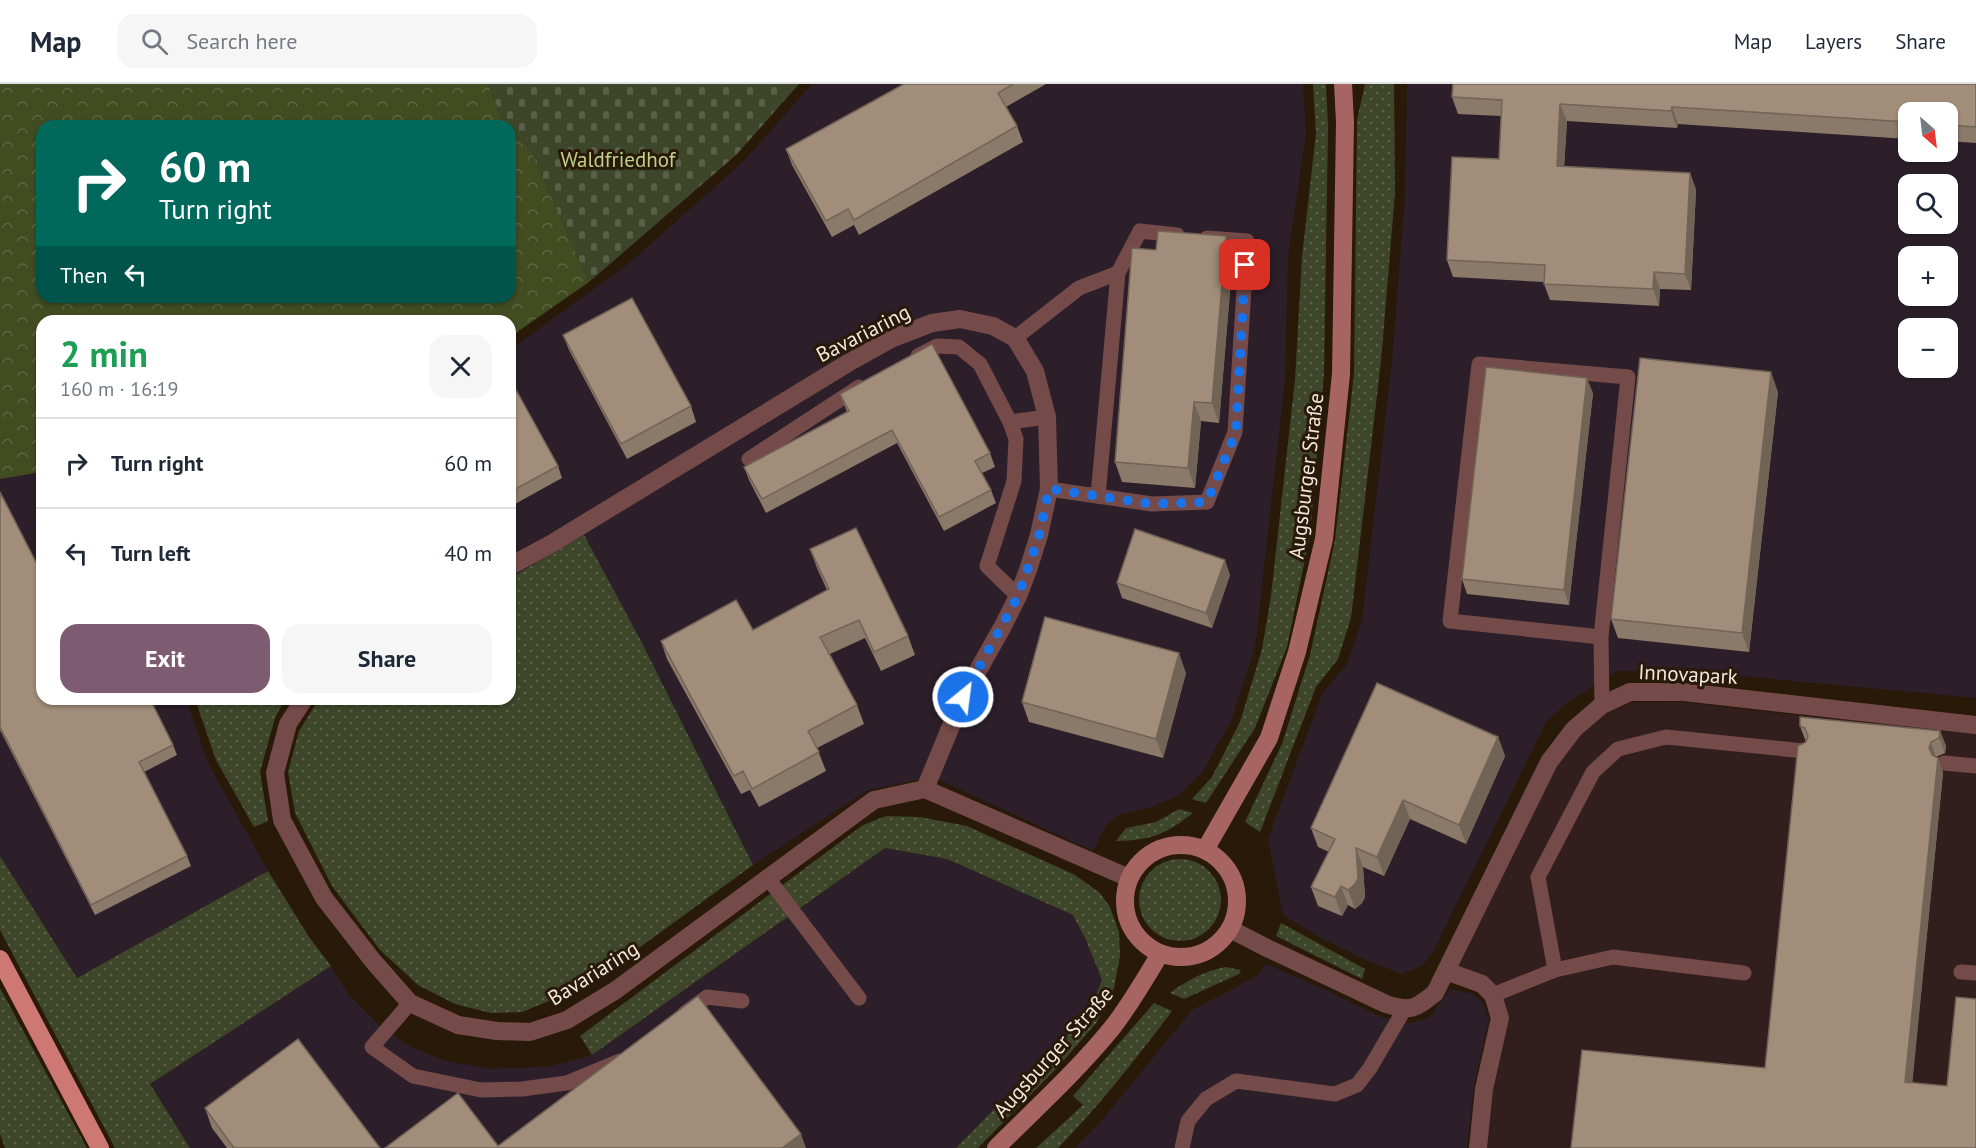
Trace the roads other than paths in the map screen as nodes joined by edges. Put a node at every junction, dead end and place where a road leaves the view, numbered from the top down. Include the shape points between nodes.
1 (1343, 84) edge
2 (1352, 84) edge
3 (1345, 122) junction
4 (1118, 273) junction
5 (1015, 338) junction
6 (905, 363) edge
7 (873, 380) edge
8 (1047, 417) junction
9 (1010, 422) junction
10 (749, 459) dead end
11 (1049, 489) junction
12 (1098, 496) junction
13 (516, 564) edge
14 (1018, 596) junction
15 (1601, 637) junction
16 (300, 705) edge
17 (1602, 705) junction
18 (1976, 725) edge
19 (1804, 751) edge
20 (1944, 763) dead end
21 (1976, 766) edge
22 (925, 789) junction
23 (1205, 850) junction
24 (767, 877) junction
25 (1129, 878) junction
26 (1230, 929) junction
27 (1160, 954) junction
28 (0, 959) edge
29 (1555, 970) junction
30 (1446, 971) junction
31 (1744, 973) dead end
32 (1493, 995) junction
33 (859, 998) dead end
34 (742, 1001) dead end
35 (410, 1004) junction
36 (1404, 1010) junction
37 (671, 1024) edge
38 (635, 1052) edge
39 (100, 1148) edge
40 (996, 1148) edge
41 (1182, 1148) edge
42 (1478, 1148) edge

1 - 3 main road, Augsburger Straße
2 - 3 street
3 - 23 main road, Augsburger Straße via 1341,374 1324,539 1297,652 1269,738
4 - 5 lane via 1079,288
4 - 12 lane
4 - 12 lane via 1140,231 1247,241 1236,432 1207,502 1152,504
5 - 8 street via 1035,371
5 - 13 street, Bavariaring via 993,326 960,319 932,323 893,338
6 - 9 lane via 937,346 959,347 980,364
7 - 10 lane
8 - 9 lane
8 - 11 street
9 - 14 lane via 1016,439 1014,481 987,567
11 - 12 lane
11 - 14 street via 1039,536
14 - 22 street via 963,697
15 - 15 lane via 1450,621 1479,364 1628,377
15 - 17 lane
16 - 35 street, Bavariaring via 288,724 276,773 282,820 324,898
17 - 18 street, Innovapark via 1630,692 1684,692
17 - 30 street, Innovapark via 1574,729 1549,762
19 - 29 lane via 1666,737 1618,749 1593,772 1538,877
20 - 21 lane
22 - 24 street, Bavariaring via 874,800
22 - 25 street
23 - 25 main road via 1176,845 1161,848 1143,860
23 - 26 main road via 1224,864 1235,884 1237,907
24 - 33 lane
24 - 35 street, Bavariaring via 616,990 567,1020 530,1032 497,1031 458,1025
25 - 27 main road via 1124,900 1128,922 1140,941
26 - 27 main road via 1217,944 1199,955
26 - 36 street
27 - 40 main road, Augsburger Straße via 1111,1028
28 - 39 main road
29 - 31 lane via 1614,957
29 - 32 lane
30 - 32 street via 1482,984
30 - 36 street, Innovapark via 1435,993
32 - 42 street via 1500,1018 1484,1089
34 - 37 lane via 707,997
35 - 38 lane via 372,1047 413,1076 481,1090 522,1089 567,1083
36 - 41 lane via 1357,1084 1335,1094 1236,1081 1206,1099 1188,1121

